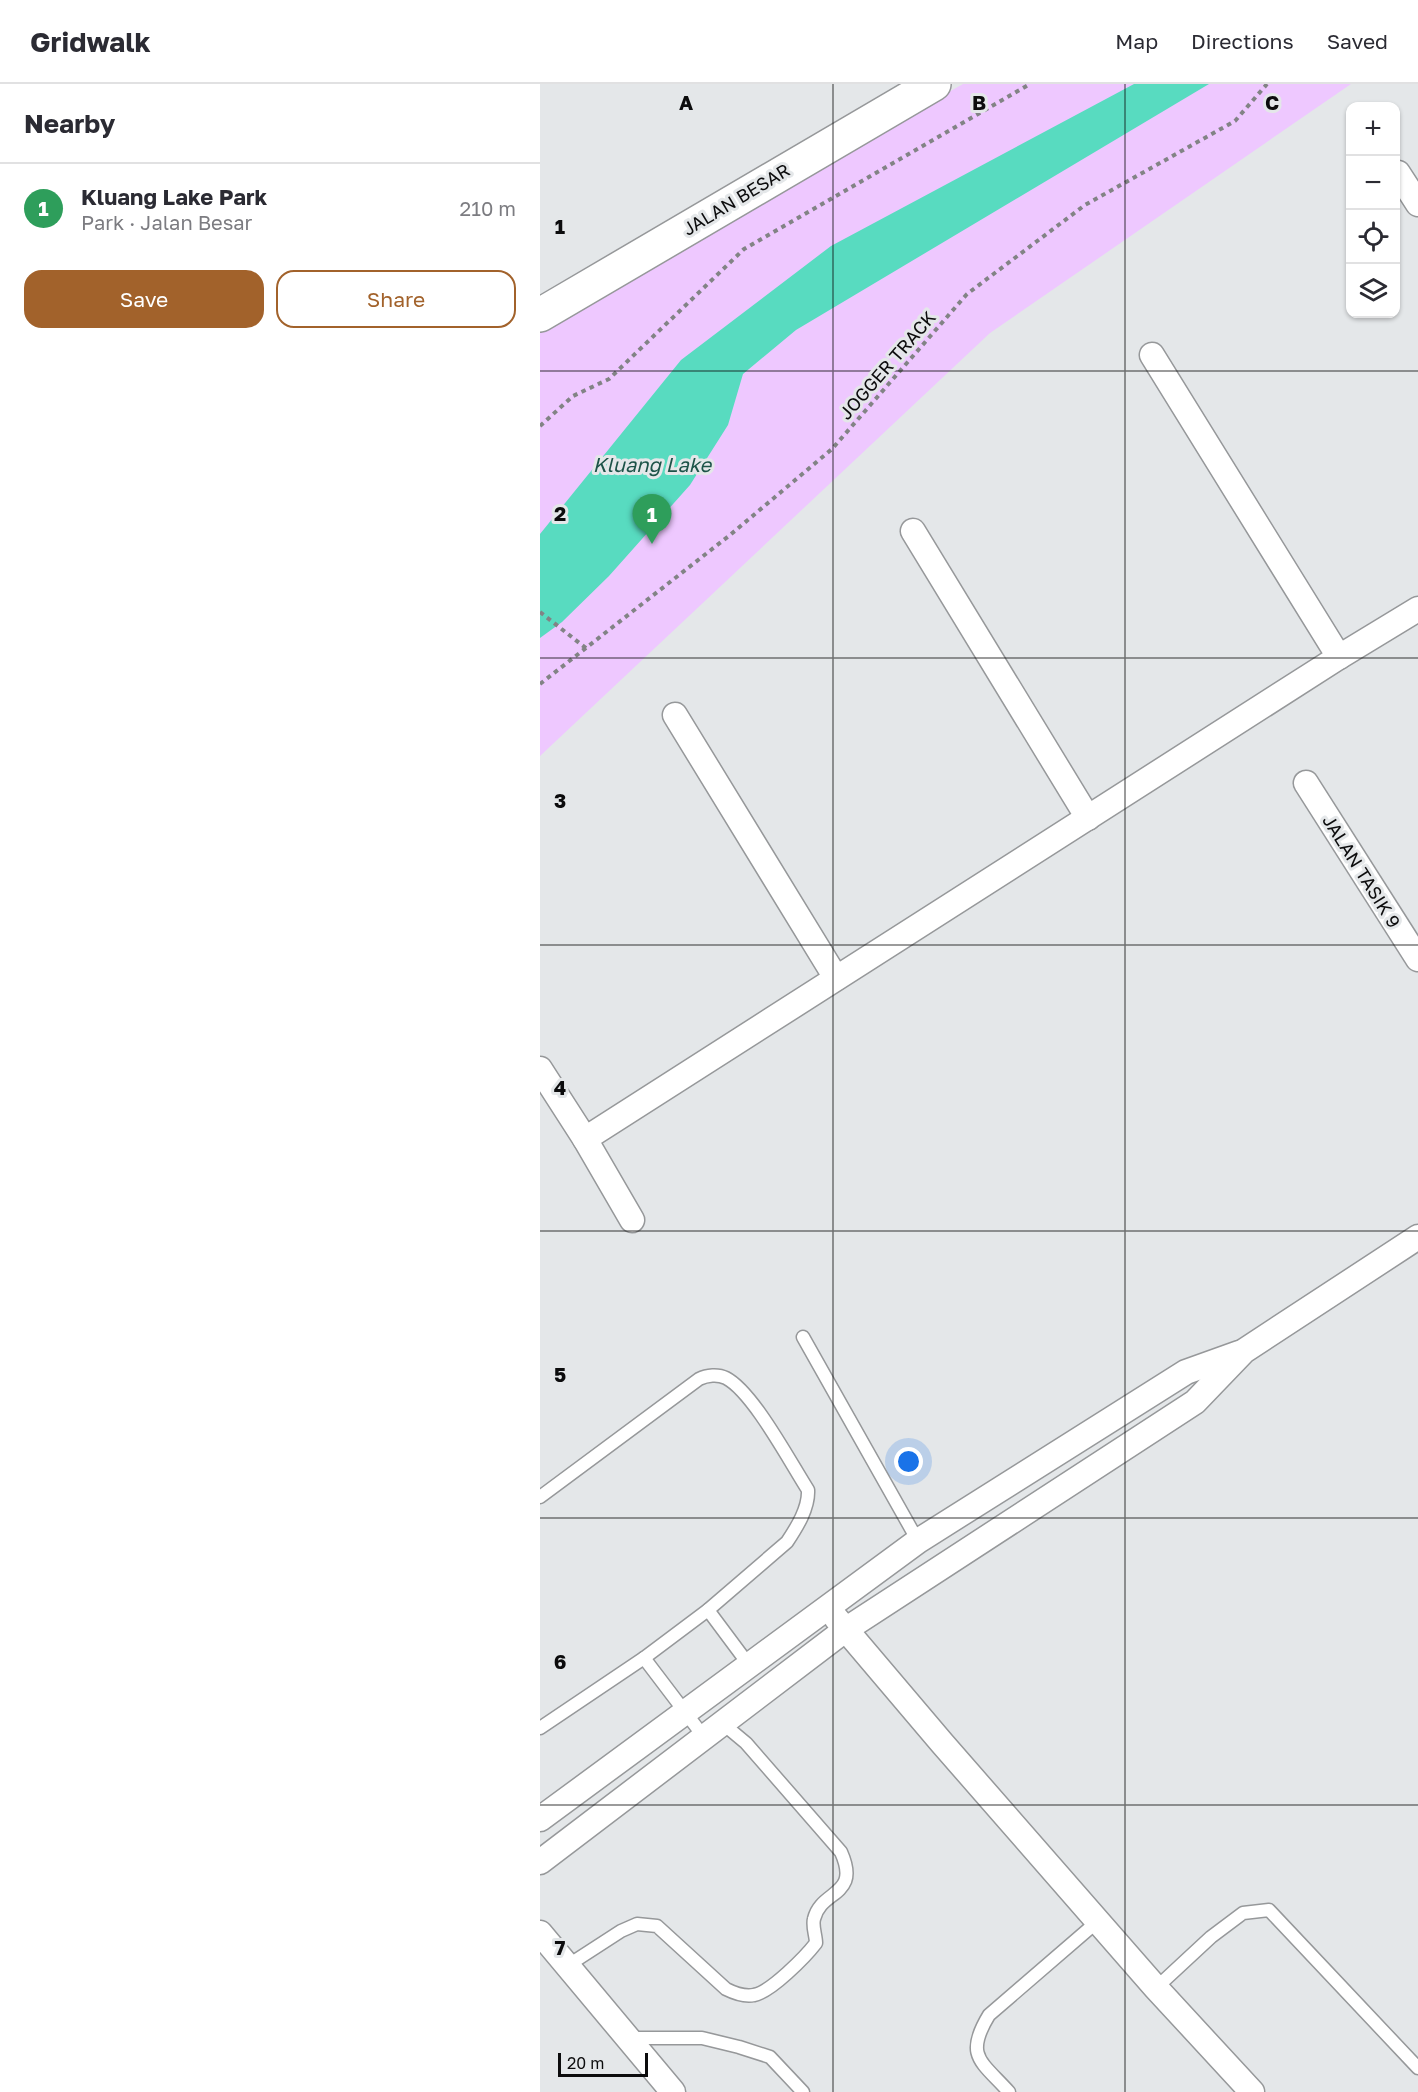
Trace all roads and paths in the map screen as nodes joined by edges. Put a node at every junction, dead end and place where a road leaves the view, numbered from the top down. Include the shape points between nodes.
1 (934, 84) edge
2 (1030, 84) edge
3 (1267, 84) edge
4 (1400, 176) edge
5 (1418, 204) edge
6 (540, 315) edge
7 (1152, 355) dead end
8 (540, 426) edge
9 (913, 531) dead end
10 (1418, 609) edge
11 (540, 612) edge
12 (586, 649) junction
13 (1339, 657) junction
14 (540, 684) edge
15 (675, 715) dead end
16 (1306, 783) dead end
17 (1088, 818) junction
18 (1418, 959) edge
19 (836, 978) junction
20 (540, 1069) edge
21 (585, 1139) junction
22 (632, 1220) dead end
23 (1418, 1237) edge
24 (802, 1337) dead end
25 (1244, 1351) junction
26 (540, 1497) edge
27 (918, 1541) junction
28 (827, 1607) junction
29 (708, 1610) junction
30 (845, 1630) junction
31 (644, 1658) junction
32 (749, 1665) junction
33 (685, 1712) junction
34 (540, 1728) edge
35 (713, 1730) junction
36 (540, 1819) edge
37 (540, 1862) edge
38 (1098, 1921) junction
39 (540, 1933) edge
40 (567, 1966) junction
41 (1156, 1988) junction
42 (628, 2038) junction
43 (1418, 2068) edge
44 (673, 2092) edge
45 (803, 2092) edge
46 (1009, 2092) edge
47 (1252, 2092) edge

1 - 6 main road, JALAN BESAR
2 - 8 path via 744,249 609,379 573,396
3 - 12 path, JOGGER TRACK via 1235,122 1085,205 967,294 832,449
4 - 5 street
7 - 13 street
9 - 17 street
10 - 13 street
11 - 12 path
12 - 14 path, JOGGER TRACK
13 - 17 street
15 - 19 street
16 - 18 street, JALAN TASIK 9
17 - 19 street
19 - 21 street
20 - 21 street
21 - 22 street
23 - 25 street
24 - 27 lane
25 - 27 street via 1186,1372
25 - 30 street via 1195,1402
26 - 29 lane via 699,1379 728,1379 749,1398 808,1490 809,1500 787,1542
27 - 28 street
28 - 30 street
28 - 32 street
29 - 31 lane
29 - 32 lane
30 - 35 street
30 - 38 street
31 - 33 lane
31 - 34 lane
32 - 33 street
33 - 35 lane
33 - 36 street
35 - 37 street
35 - 40 lane via 746,1743 841,1852 848,1868 845,1882 819,1908 813,1921 816,1942 807,1956 767,1990 754,1995 726,1989 657,1926 637,1924 621,1931
38 - 41 street
38 - 46 lane via 989,2015 978,2032 975,2049 981,2062
39 - 40 street
40 - 42 street
41 - 43 lane via 1210,1937 1243,1913 1269,1910
41 - 47 street
42 - 44 street
42 - 45 lane via 702,2038 770,2057

